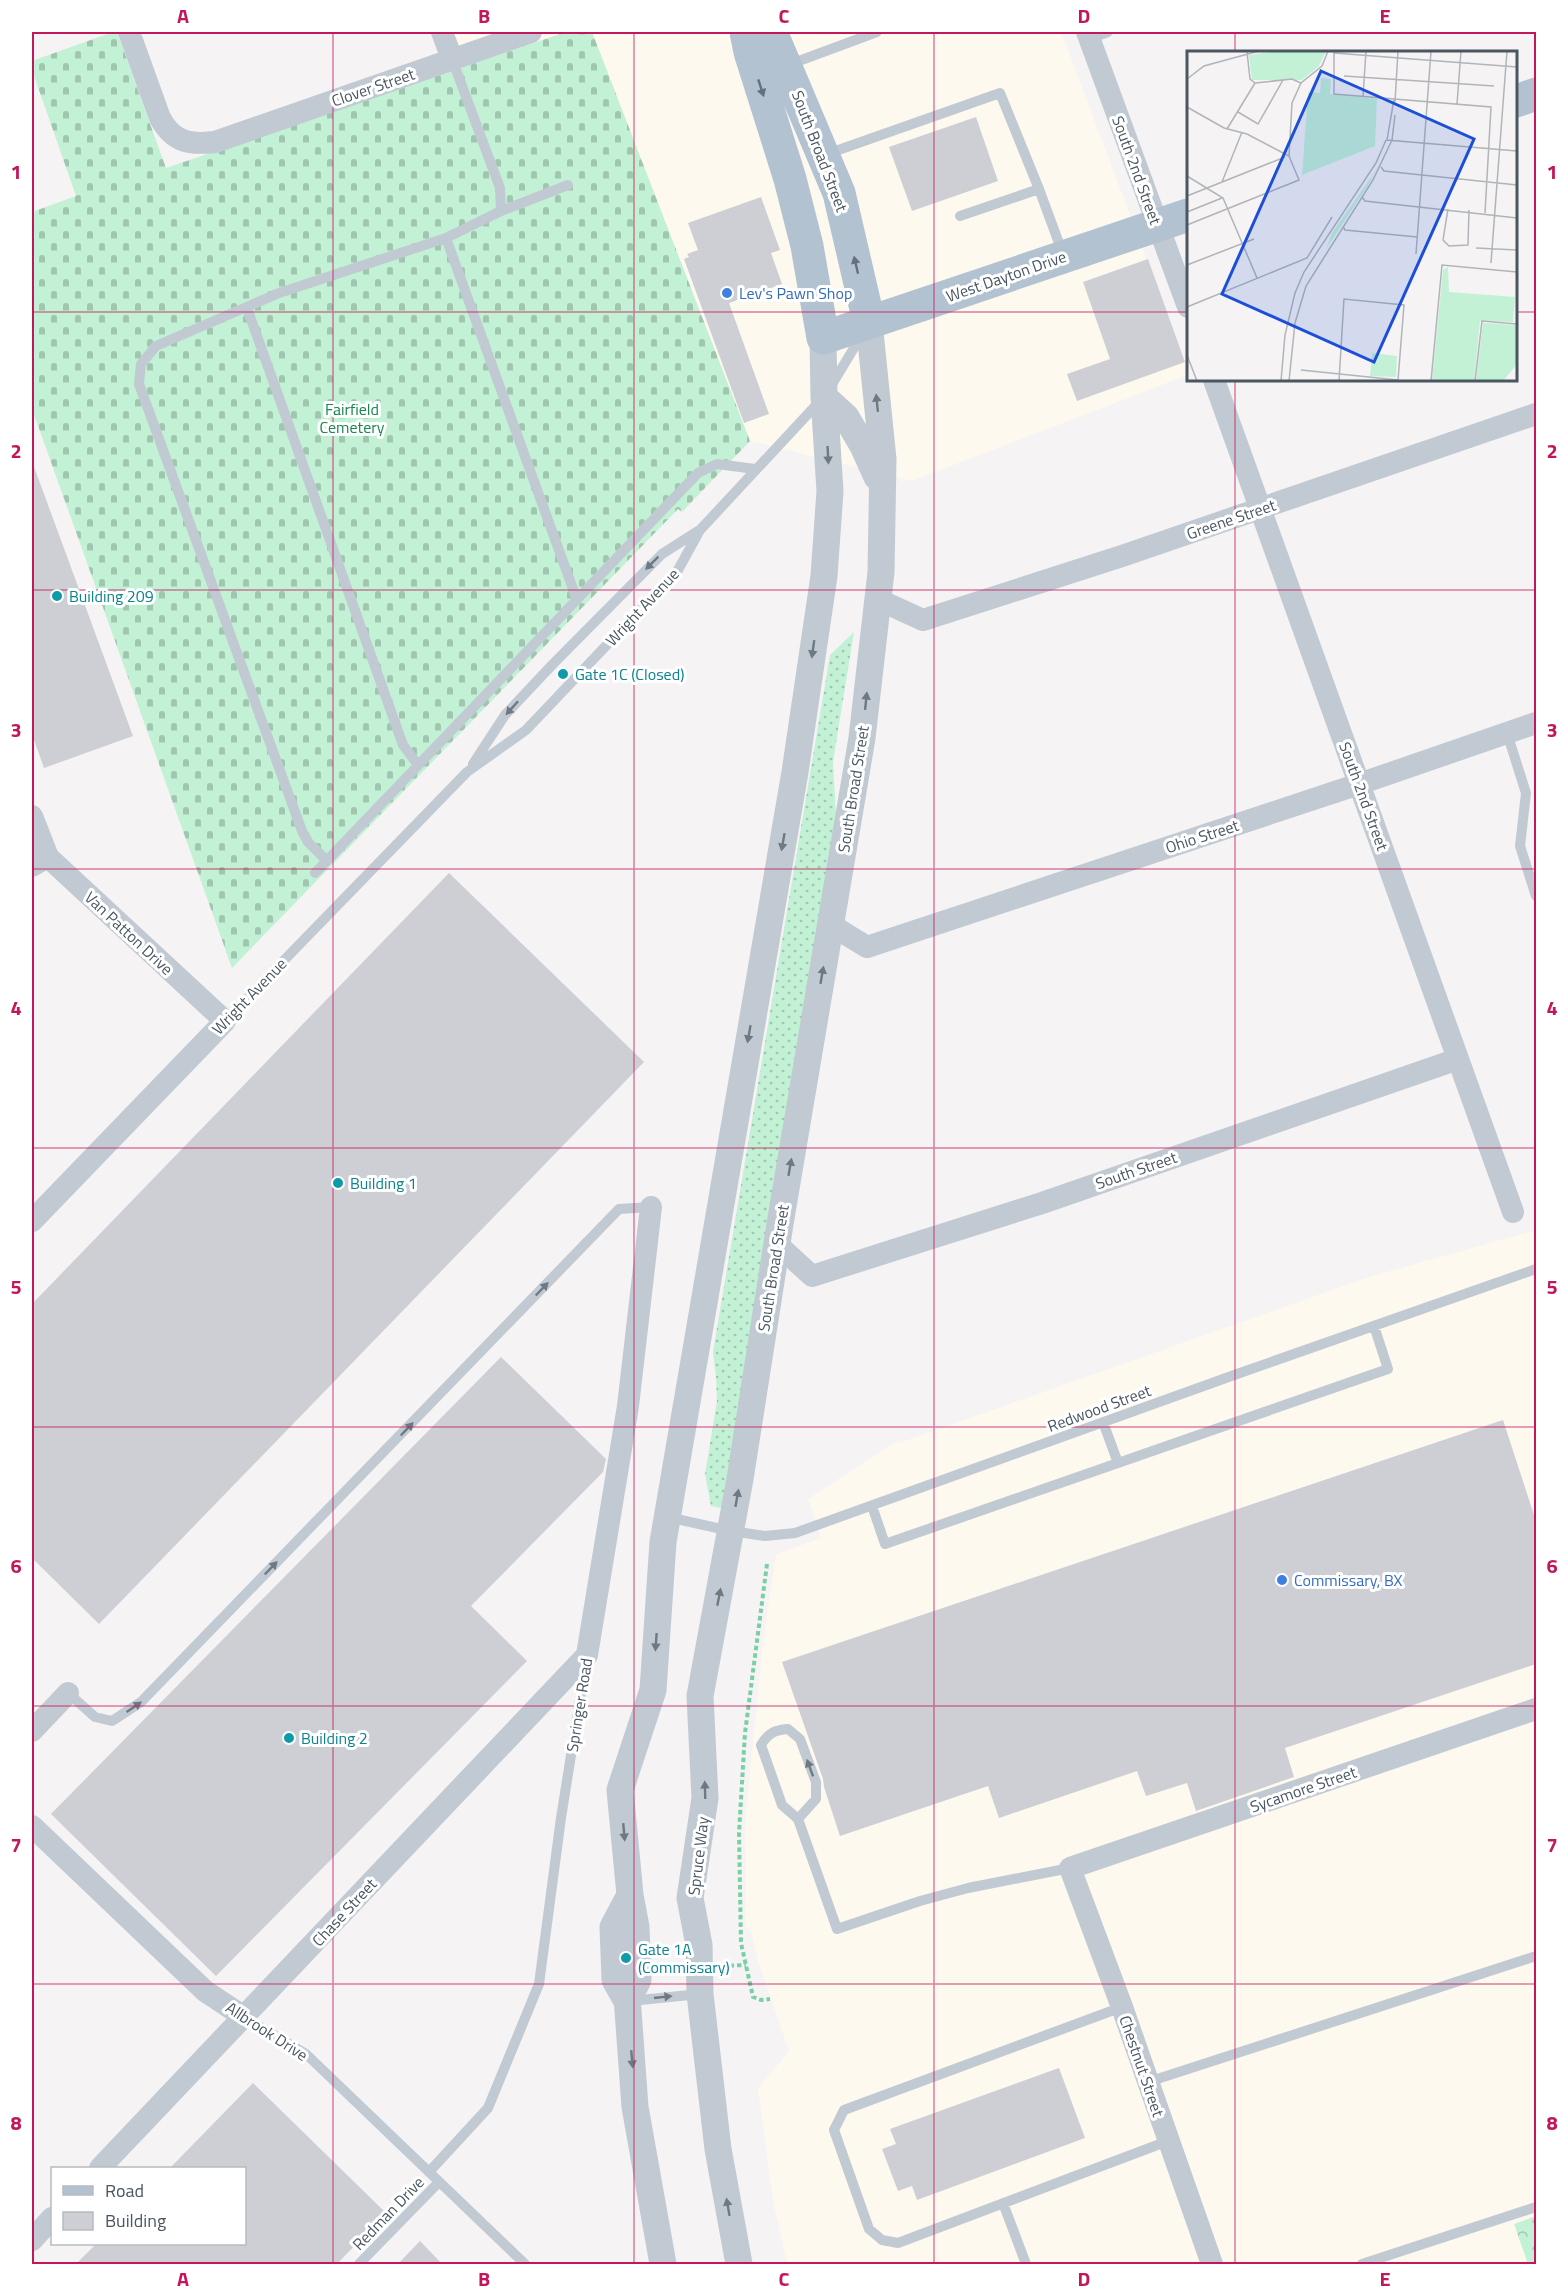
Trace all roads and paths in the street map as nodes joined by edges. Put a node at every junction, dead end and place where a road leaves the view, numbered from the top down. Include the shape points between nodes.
1 (129, 32) edge
2 (442, 32) edge
3 (531, 32) edge
4 (746, 32) edge
5 (771, 32) edge
6 (878, 32) edge
7 (1095, 34) edge
8 (452, 59) junction
9 (787, 66) junction
10 (1536, 94) edge
11 (1517, 100) edge
12 (824, 155) junction
13 (568, 185) dead end
14 (1039, 189) junction
15 (501, 212) junction
16 (1187, 214) edge
17 (960, 216) dead end
18 (1157, 225) junction
19 (446, 238) junction
20 (1064, 255) junction
21 (1187, 304) edge
22 (247, 309) junction
23 (869, 322) junction
24 (823, 338) junction
25 (1214, 381) edge
26 (824, 397) junction
27 (1536, 414) edge
28 (755, 469) junction
29 (882, 488) junction
30 (1260, 509) junction
31 (700, 530) junction
32 (877, 599) junction
33 (577, 600) junction
34 (1536, 723) edge
35 (1507, 733) junction
36 (418, 765) junction
37 (467, 772) junction
38 (1359, 784) junction
39 (32, 816) edge
40 (327, 861) junction
41 (40, 862) edge
42 (315, 873) dead end
43 (1536, 896) edge
44 (831, 925) junction
45 (225, 1022) junction
46 (1458, 1059) junction
47 (651, 1206) joint
48 (1513, 1212) dead end
49 (32, 1221) edge
50 (777, 1244) junction
51 (1536, 1269) edge
52 (1374, 1326) junction
53 (1103, 1422) junction
54 (1118, 1463) junction
55 (872, 1506) junction
56 (665, 1529) junction
57 (729, 1543) junction
58 (767, 1564) dead end
59 (587, 1655) junction
60 (68, 1693) joint
61 (1536, 1709) edge
62 (32, 1731) edge
63 (798, 1819) junction
64 (32, 1826) edge
65 (1070, 1868) junction
66 (1536, 1956) edge
67 (700, 1994) junction
68 (770, 1999) dead end
69 (627, 2001) junction
70 (1122, 2007) junction
71 (244, 2017) junction
72 (1148, 2082) junction
73 (1168, 2141) junction
74 (102, 2167) edge
75 (429, 2172) junction
76 (439, 2182) junction
77 (1003, 2203) junction
78 (1536, 2207) edge
79 (51, 2219) edge
80 (32, 2240) edge
81 (358, 2265) edge
82 (525, 2265) edge
83 (663, 2265) edge
84 (739, 2265) edge
85 (1026, 2265) edge
86 (1212, 2265) edge
87 (1362, 2265) edge

1 - 8 street, Clover Street via 160,117 167,130 186,142 215,142
2 - 8 street
3 - 8 street, Clover Street
4 -> 24 main road, South Broad Street via 807,246
5 - 9 main road, South Broad Street
6 - 9 lane
7 - 18 street, South 2nd Street
8 - 15 lane via 500,188
9 - 12 main road, South Broad Street
10 - 11 main road
12 - 14 lane via 1000,93
23 -> 12 main road, South Broad Street via 839,193
13 - 15 lane
14 - 17 lane
14 - 20 lane
15 - 19 lane
16 - 18 main road, West Dayton Drive
18 - 20 main road, West Dayton Drive
18 - 21 street, South 2nd Street
19 - 22 lane via 300,286
19 - 33 lane
20 - 23 main road, West Dayton Drive
22 - 36 lane via 403,745
22 - 40 lane via 156,346 141,364 139,384 302,831
23 - 24 main road, West Dayton Drive
23 - 26 lane, Wright Avenue
29 -> 23 street, South Broad Street via 883,459
24 - 26 street, South Broad Street
25 - 30 street, South 2nd Street
26 - 28 lane, Wright Avenue
26 - 29 street via 846,417
26 -> 56 street, South Broad Street via 830,491 824,576 795,772
27 - 30 street, Greene Street
28 - 31 lane, Wright Avenue
28 - 33 lane via 717,464 698,473
29 - 32 street, South Broad Street
30 - 32 street, Greene Street via 923,620
30 - 38 street, South 2nd Street
31 -> 37 lane, Wright Avenue via 662,554 552,665 506,715
31 - 37 lane, Wright Avenue via 678,570 526,730
44 -> 32 street, South Broad Street via 862,738
33 - 36 lane
34 - 35 street, Ohio Street
35 - 38 street, Ohio Street
35 - 43 lane via 1525,784 1521,846
36 - 40 lane
37 - 45 lane, Wright Avenue
38 - 44 street, Ohio Street via 867,947
38 - 46 street, South 2nd Street
39 - 41 street
40 - 42 lane
41 - 45 street, Van Patton Drive
50 -> 44 street, South Broad Street
45 - 49 street, Wright Avenue
46 - 48 street, South 2nd Street
46 - 50 street, South Street via 1042,1203 812,1276
47 - 59 street, Springer Road via 628,1406
60 -> 47 lane via 95,1718 112,1721 141,1702 619,1209
57 -> 50 street, South Broad Street
51 - 52 lane, Redwood Street
52 - 53 lane, Redwood Street
52 - 54 lane via 1388,1369
53 - 54 lane
53 - 55 lane, Redwood Street
54 - 55 lane via 885,1544
55 - 57 lane, Redwood Street via 795,1533
56 - 57 lane, Redwood Street
56 -> 69 street via 653,1690 620,1790 630,1895 623,1927
67 -> 57 street, Spruce Way via 699,1945 690,1898 705,1798 700,1696
58 - 68 path via 745,1733 739,1844 741,1943 753,1997
59 - 71 street, Chase Street
59 - 75 lane, Springer Road via 539,1984 488,2108
60 - 62 street
61 - 65 street, Sycamore Street
63 -> 63 lane via 816,1799 816,1782 800,1739 788,1729 777,1730 766,1736 762,1745 782,1805
63 - 65 lane via 837,1929 968,1888
64 - 71 street, Allbrook Drive via 205,1991
65 - 70 street, Chestnut Street
66 - 72 lane
69 -> 67 lane
84 -> 67 street, Spruce Way via 718,2149
69 -> 83 street via 635,2107
70 - 72 street, Chestnut Street
70 - 77 lane via 844,2110 834,2130 869,2229 882,2240 898,2243
71 - 74 street, Chase Street
71 - 75 lane, Allbrook Drive via 306,2054
72 - 73 street, Chestnut Street
73 - 77 lane
73 - 86 street, Chestnut Street
75 - 76 lane, Allbrook Drive
76 - 81 lane, Redman Drive
76 - 82 lane, Allbrook Drive
77 - 85 lane
78 - 87 lane
79 - 80 street

